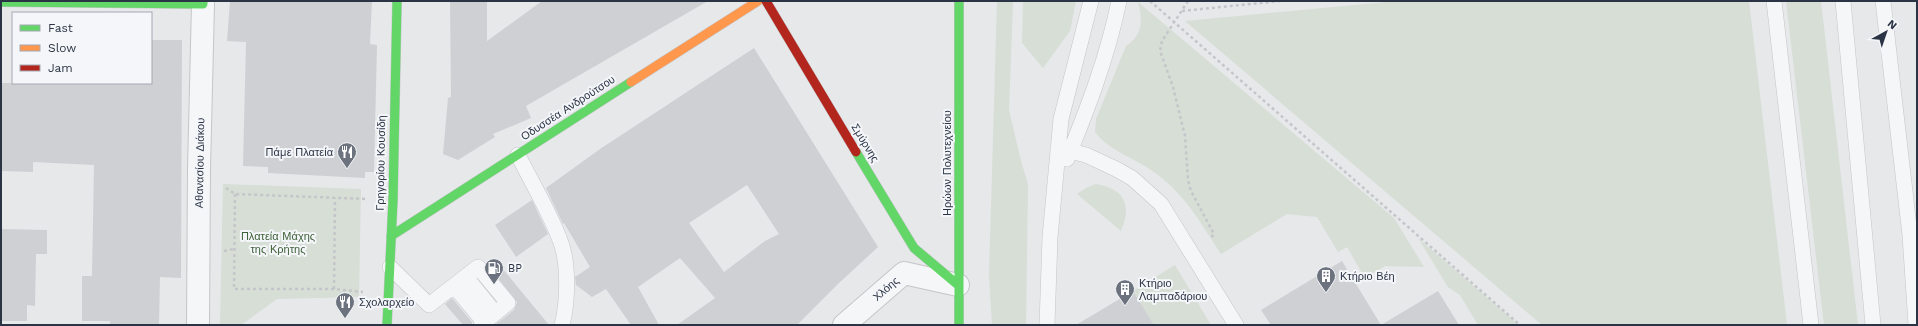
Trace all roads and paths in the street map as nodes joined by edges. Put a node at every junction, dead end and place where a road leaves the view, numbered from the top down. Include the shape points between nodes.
1 (397, 1) edge
2 (758, 1) edge
3 (766, 1) edge
4 (959, 1) edge
5 (1091, 1) edge
6 (1119, 1) edge
7 (1150, 1) edge
8 (1188, 1) edge
9 (1280, 1) edge
10 (1774, 1) edge
11 (1843, 1) edge
12 (1883, 1) edge
13 (1, 2) edge
14 (203, 3) edge
15 (1182, 11) junction
16 (1174, 22) junction
17 (1064, 149) junction
18 (518, 155) junction
19 (199, 169) junction
20 (235, 194) junction
21 (335, 198) junction
22 (393, 200) junction
23 (1913, 234) edge
24 (391, 236) junction
25 (1206, 244) dead end
26 (390, 267) junction
27 (460, 281) junction
28 (958, 285) junction
29 (334, 289) junction
30 (388, 295) junction
31 (487, 320) edge
32 (198, 325) edge
33 (387, 325) edge
34 (562, 325) edge
35 (844, 325) edge
36 (959, 325) edge
37 (1047, 325) edge
38 (1236, 325) edge
39 (1520, 325) edge
40 (1811, 325) edge
41 (1873, 325) edge
42 (1916, 325) edge

1 - 22 street, Γρηγορίου Κουσίδη
2 - 18 street, Οδυσσέα Ανδρούτσου
3 - 28 street, Σμύρνης via 914,248
4 - 28 street, Ηρώων Πολυτεχνείου
5 - 17 lane via 1061,119
6 - 17 lane via 1104,58
7 - 16 path
8 - 15 path
9 - 15 path
10 - 40 lane
11 - 41 lane
12 - 23 lane
13 - 14 street
14 - 19 street, Αθανασίου Διάκου
15 - 16 path
16 - 25 path via 1162,41 1160,51 1173,87 1185,136 1191,191 1214,234
16 - 39 path
17 - 37 lane via 1054,192
17 - 38 lane via 1086,155 1132,178 1161,204
18 - 24 street, Οδυσσέα Ανδρούτσου
18 - 34 lane via 561,241 567,281
19 - 20 path
19 - 32 street, Αθανασίου Διάκου
20 - 21 path
20 - 29 path via 234,289
21 - 22 path
21 - 29 path
22 - 24 street, Γρηγορίου Κουσίδη
23 - 42 lane
24 - 26 street, Γρηγορίου Κουσίδη
26 - 27 lane via 429,304
26 - 30 street, Γρηγορίου Κουσίδη
27 - 31 lane
27 - 31 lane via 478,267 508,303
28 - 35 street, Χλόης via 904,273
28 - 36 street, Ηρώων Πολυτεχνείου
29 - 30 path
30 - 33 street, Γρηγορίου Κουσίδη

